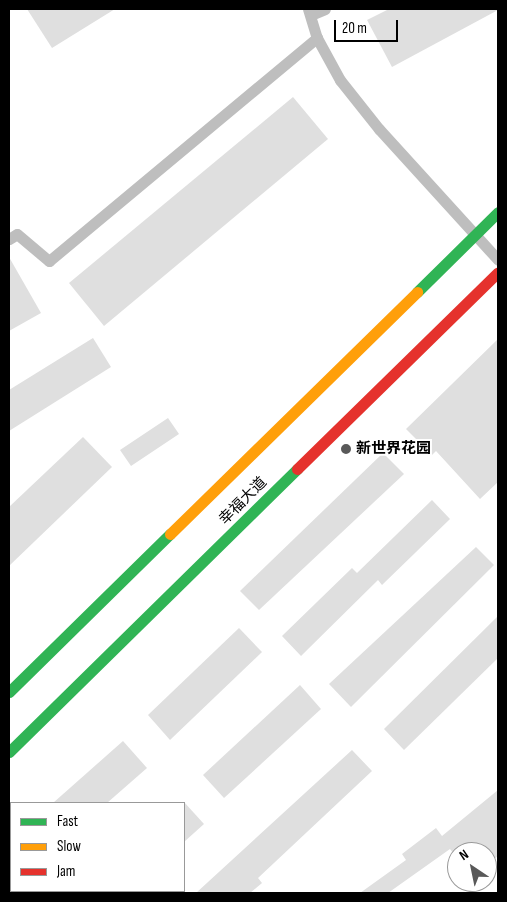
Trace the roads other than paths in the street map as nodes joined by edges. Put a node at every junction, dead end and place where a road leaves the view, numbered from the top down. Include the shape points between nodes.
1 (325, 9) edge
2 (310, 12) edge
3 (317, 38) junction
4 (498, 212) edge
5 (474, 235) junction
6 (9, 239) edge
7 (498, 260) edge
8 (498, 272) edge
9 (9, 692) edge
10 (9, 752) edge

1 - 2 lane
2 - 3 lane
3 - 5 lane via 340,80 379,129
3 - 6 lane via 49,261 17,234
4 - 5 main road, 幸福大道
5 - 7 lane
5 - 9 main road, 幸福大道
8 - 10 main road, 幸福大道

